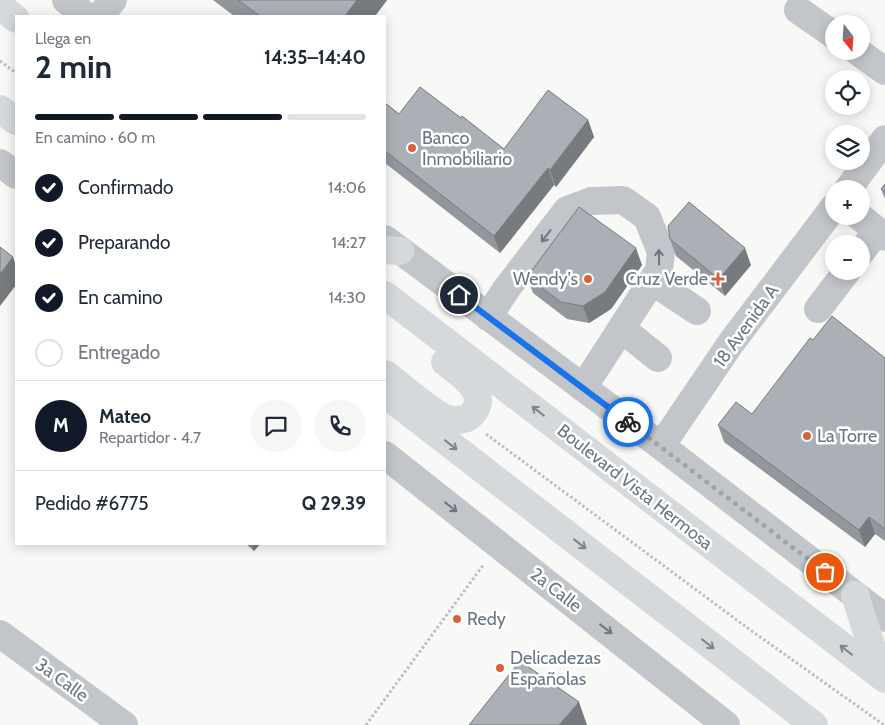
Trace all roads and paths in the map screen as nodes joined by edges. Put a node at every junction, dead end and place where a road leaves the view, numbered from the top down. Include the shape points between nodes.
1 (66, 0) edge
2 (113, 0) edge
3 (0, 6) edge
4 (798, 10) dead end
5 (85, 15) edge
6 (101, 15) edge
7 (15, 18) edge
8 (825, 29) edge
9 (0, 31) edge
10 (15, 37) edge
11 (870, 60) edge
12 (0, 61) edge
13 (885, 71) edge
14 (15, 72) edge
15 (0, 109) edge
16 (15, 120) edge
17 (885, 139) edge
18 (0, 163) edge
19 (15, 174) edge
20 (855, 180) edge
21 (825, 219) edge
22 (390, 247) edge
23 (840, 280) edge
24 (652, 281) junction
25 (386, 296) edge
26 (818, 308) dead end
27 (697, 311) dead end
28 (488, 316) junction
29 (416, 318) junction
30 (622, 329) junction
31 (658, 358) dead end
32 (386, 375) edge
33 (583, 388) junction
34 (386, 395) edge
35 (466, 418) junction
36 (661, 446) junction
37 (386, 456) edge
38 (499, 544) junction
39 (855, 595) junction
40 (883, 614) edge
41 (0, 634) edge
42 (883, 678) edge
43 (124, 725) edge
44 (366, 725) edge
45 (726, 725) edge
46 (814, 725) edge
47 (884, 725) edge

1 - 5 street
2 - 6 street
3 - 7 main road
4 - 8 street
9 - 10 main road
11 - 13 street
12 - 14 path
15 - 16 main road
17 - 20 street
18 - 19 street
21 - 36 street, 18 Avenida A via 731,343
22 - 28 street
23 - 26 street
24 - 27 street
24 -> 28 street via 659,270 661,252 647,217 623,200 591,201 567,210
24 - 30 street
25 - 29 main road, Boulevard Vista Hermosa
28 - 33 street
29 - 35 main road via 430,351 474,388 478,405
42 -> 29 main road, Boulevard Vista Hermosa
30 - 31 street
30 - 33 street
32 - 35 main road via 441,416 454,420
33 - 36 street
34 -> 46 main road
35 - 47 path
36 - 39 street
37 -> 38 street, 2a Calle
38 - 44 path
38 -> 45 street, 2a Calle
39 - 40 street
39 - 42 main road
41 - 43 street, 3a Calle

